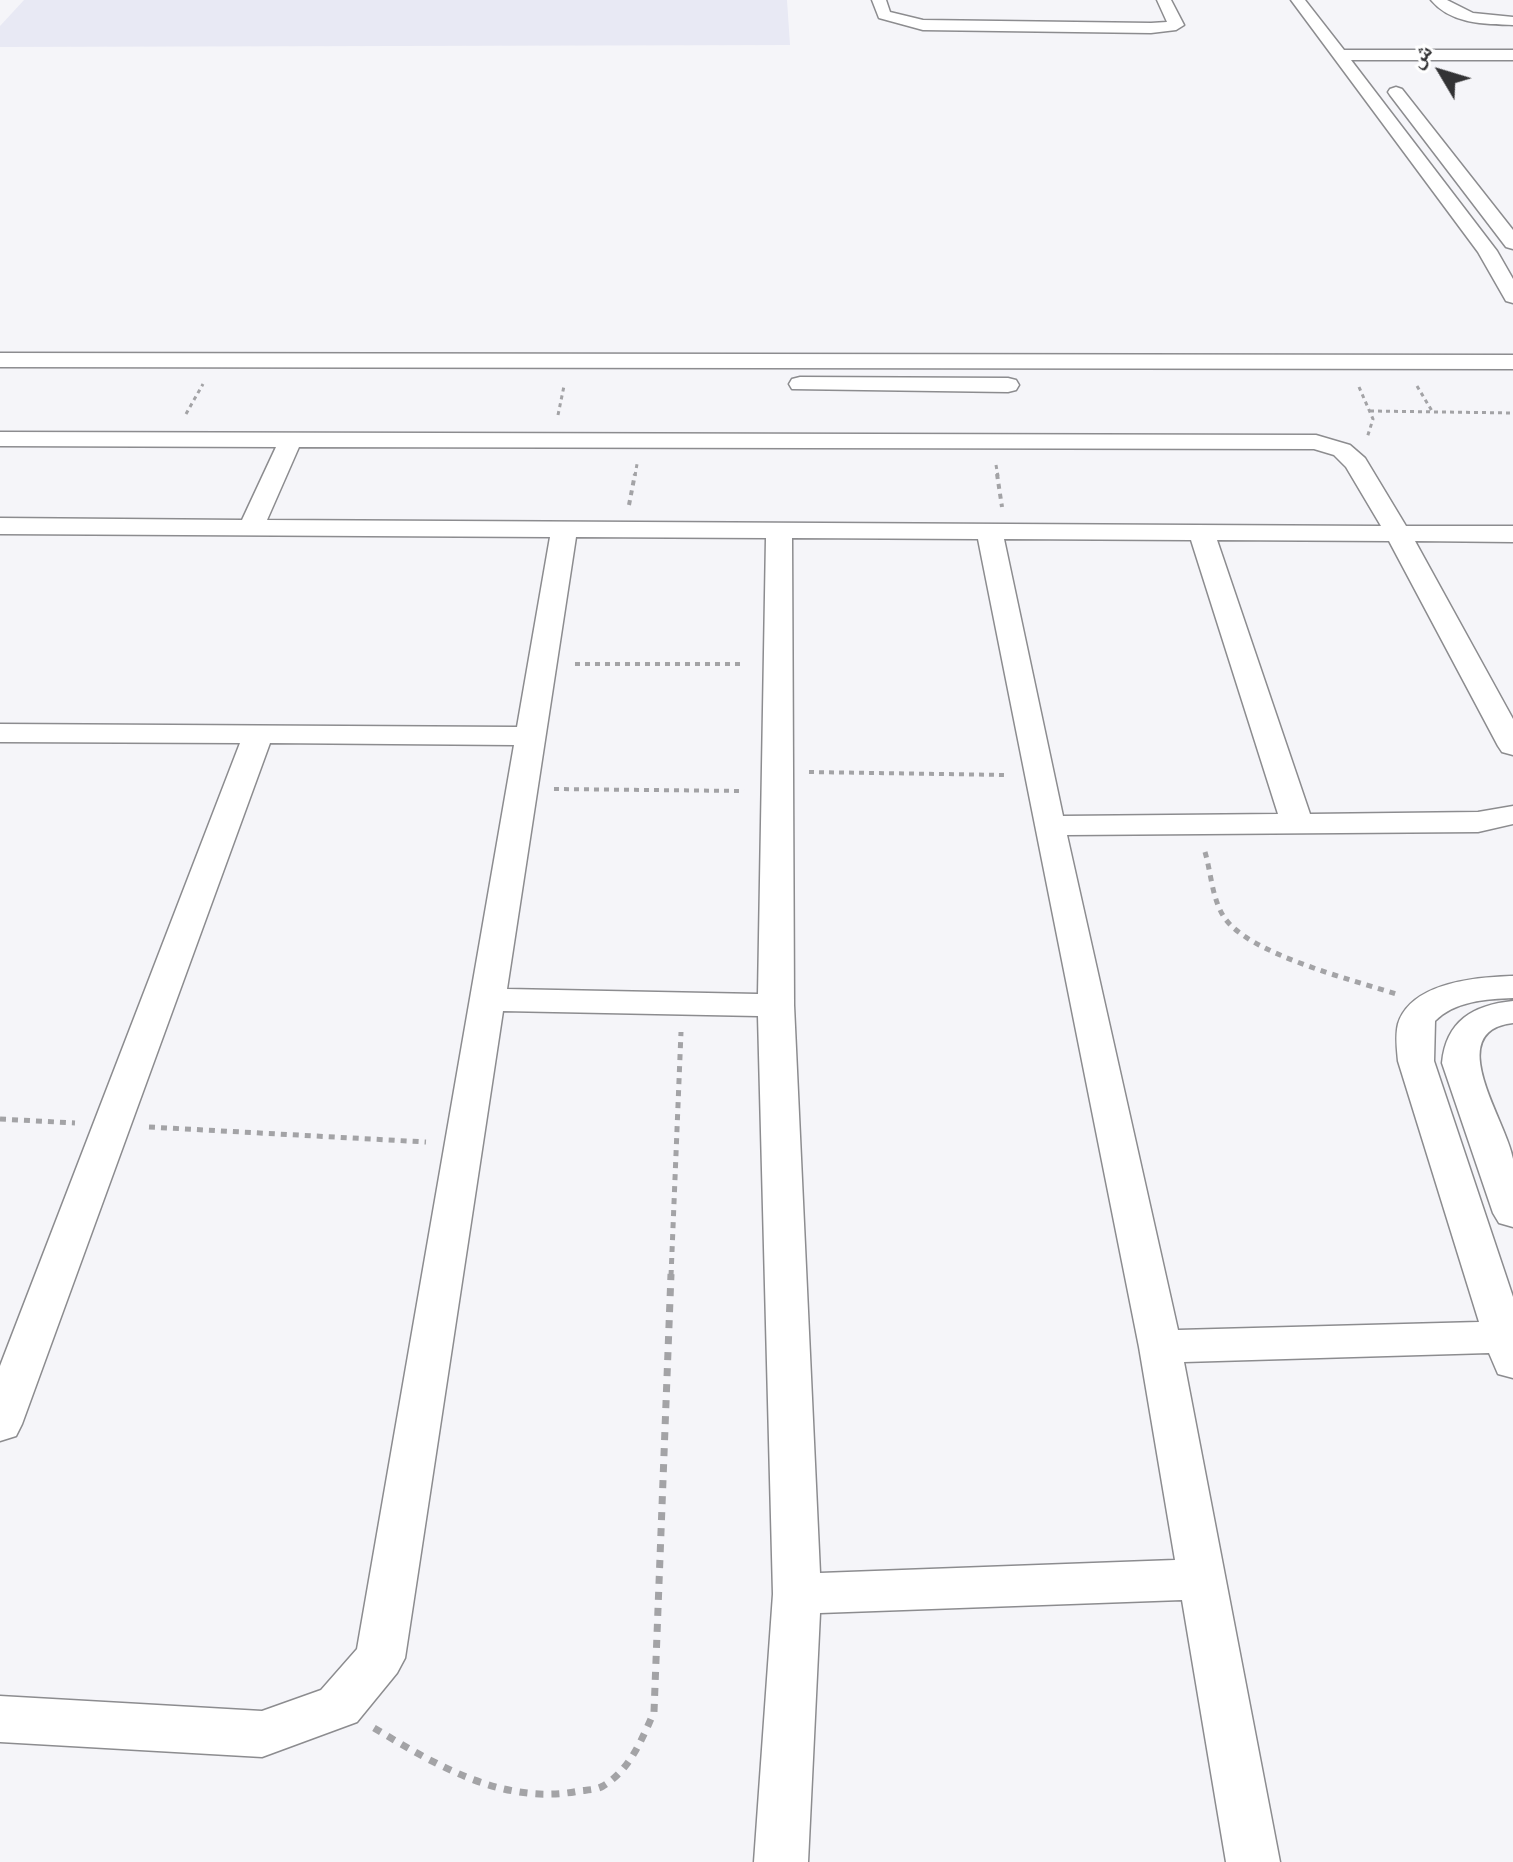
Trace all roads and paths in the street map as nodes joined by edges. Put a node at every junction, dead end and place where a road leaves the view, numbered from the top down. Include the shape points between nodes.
1 (879, 0) edge
2 (1164, 0) edge
3 (1298, 0) edge
4 (1438, 0) edge
5 (1513, 21) edge
6 (1350, 33) dead end
7 (1339, 55) junction
8 (1513, 55) edge
9 (1377, 68) junction
10 (1513, 243) edge
11 (1513, 297) edge
12 (0, 360) edge
13 (865, 360) junction
14 (775, 361) junction
15 (1513, 362) edge
16 (565, 384) dead end
17 (862, 384) junction
18 (1025, 385) dead end
19 (1358, 386) dead end
20 (1417, 386) dead end
21 (1370, 411) junction
22 (1432, 412) junction
23 (1513, 413) edge
24 (0, 439) edge
25 (291, 439) junction
26 (552, 439) junction
27 (642, 439) junction
28 (993, 440) junction
29 (1342, 450) junction
30 (0, 526) edge
31 (251, 527) junction
32 (564, 529) junction
33 (625, 529) junction
34 (779, 530) junction
35 (998, 531) junction
36 (1201, 532) junction
37 (1398, 533) junction
38 (1513, 534) edge
39 (543, 664) junction
40 (778, 664) junction
41 (258, 735) junction
42 (531, 736) junction
43 (3, 739) edge
44 (1513, 746) edge
45 (1040, 776) junction
46 (777, 781) junction
47 (522, 789) junction
48 (1513, 815) edge
49 (1197, 824) junction
50 (1297, 824) junction
51 (1049, 826) junction
52 (1513, 987) edge
53 (487, 1000) junction
54 (682, 1004) junction
55 (776, 1005) junction
56 (1432, 1006) junction
57 (1513, 1012) edge
58 (0, 1119) edge
59 (112, 1125) junction
60 (463, 1145) junction
61 (1511, 1204) edge
62 (1160, 1347) junction
63 (1508, 1350) edge
64 (0, 1424) edge
65 (1202, 1579) junction
66 (797, 1594) junction
67 (339, 1706) junction
68 (0, 1719) edge
69 (781, 1862) edge
70 (1253, 1862) edge

1 - 2 street via 884,15 923,25 1161,28 1176,25
3 - 7 street
4 - 5 street via 1458,14
6 - 9 street
7 - 9 street
7 - 11 street via 1487,251
8 - 9 street
9 - 10 street
12 - 14 street
13 - 14 street
13 - 15 street
13 - 17 street via 852,375
14 - 17 street via 784,370 777,384
16 - 26 path
17 - 18 street
19 - 21 path
20 - 22 path
21 - 22 path
21 - 29 path via 1374,430
22 - 23 path
24 - 25 street
25 - 26 street
25 - 31 street
26 - 27 street
27 - 28 street
27 - 33 path
28 - 29 street via 1284,440
28 - 35 path
29 - 37 street via 1356,463
30 - 31 street
31 - 32 street
32 - 33 street
32 - 39 street
33 - 34 street
34 - 35 street
34 - 40 street
35 - 36 street
35 - 45 street
36 - 37 street
36 - 50 street
37 - 38 street
37 - 44 street
39 - 40 path
39 - 42 street
40 - 46 street
41 - 42 street
41 - 43 street
41 - 59 street
42 - 47 street
45 - 46 path
45 - 51 street
46 - 47 path
46 - 55 street
47 - 53 street
48 - 50 street via 1478,822
49 - 50 street
49 - 51 street
49 - 56 path via 1225,919 1250,939 1284,956
51 - 62 street
52 - 56 street via 1463,992
53 - 54 street
53 - 60 street
54 - 55 street
54 - 67 path via 654,1712 637,1752 602,1787 550,1797 491,1786 437,1766
55 - 66 street
56 - 63 street via 1419,1018 1416,1061
57 - 61 street via 1475,1023 1460,1041 1460,1063
58 - 59 path
59 - 60 path
59 - 64 street
60 - 67 street via 380,1658
62 - 63 street
62 - 65 street
65 - 66 street
65 - 70 street
66 - 69 street
67 - 68 street via 262,1734

